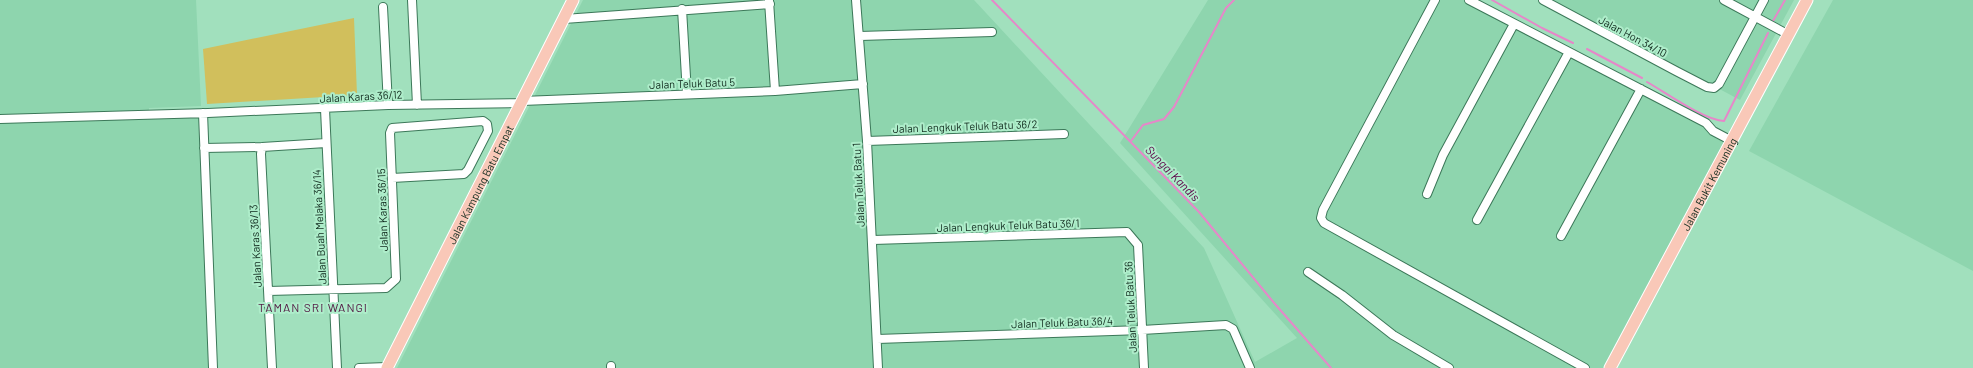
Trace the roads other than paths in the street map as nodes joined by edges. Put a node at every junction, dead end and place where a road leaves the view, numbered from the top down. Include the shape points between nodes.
1 (412, 0) edge
2 (573, 0) edge
3 (856, 0) edge
4 (1435, 0) edge
5 (1468, 0) edge
6 (1543, 0) edge
7 (1724, 0) edge
8 (1764, 0) edge
9 (1807, 0) edge
10 (770, 2) edge
11 (383, 7) dead end
12 (682, 9) junction
13 (1755, 17) junction
14 (564, 19) junction
15 (1514, 24) junction
16 (992, 32) dead end
17 (1788, 35) junction
18 (860, 36) junction
19 (1569, 52) junction
20 (863, 84) junction
21 (1641, 89) junction
22 (774, 91) junction
23 (687, 94) junction
24 (522, 102) junction
25 (417, 104) junction
26 (388, 105) junction
27 (325, 109) junction
28 (203, 113) junction
29 (0, 120) edge
30 (1064, 134) dead end
31 (867, 141) junction
32 (1732, 141) junction
33 (326, 143) junction
34 (262, 147) junction
35 (204, 148) junction
36 (392, 178) junction
37 (1427, 194) dead end
38 (1477, 220) dead end
39 (1561, 236) dead end
40 (873, 240) junction
41 (1138, 245) joint
42 (1308, 272) dead end
43 (334, 289) junction
44 (268, 291) junction
45 (1142, 330) junction
46 (877, 340) junction
47 (387, 367) edge
48 (213, 368) edge
49 (272, 368) edge
50 (337, 368) edge
51 (359, 368) edge
52 (878, 368) edge
53 (1144, 368) edge
54 (1250, 368) edge
55 (1449, 368) edge
56 (1585, 368) edge
57 (1610, 368) edge

1 - 25 street
2 - 14 main road, Jalan Kampung Batu Empat
3 - 18 street, Jalan Teluk Batu 1
4 - 56 street via 1321,218 1324,223
5 - 15 street
6 - 13 street, Jalan Hon 34/10 via 1707,87 1714,88
7 - 13 street
8 - 13 street
9 - 17 main road, Jalan Bukit Kemuning
10 - 12 street
10 - 22 street
11 - 26 street
12 - 14 street via 652,14
12 - 23 street
13 - 17 street
14 - 24 main road, Jalan Kampung Batu Empat
15 - 19 street
15 - 37 street via 1443,155
16 - 18 street
17 - 32 main road, Jalan Bukit Kemuning
18 - 20 street, Jalan Teluk Batu 1
19 - 21 street
19 - 38 street
20 - 22 street, Jalan Teluk Batu 5
20 - 31 street, Jalan Teluk Batu 1
21 - 32 street
21 - 39 street
22 - 23 street, Jalan Teluk Batu 5
23 - 24 street, Jalan Teluk Batu 5
24 - 25 street, Jalan Karas 36/12
24 - 47 main road, Jalan Kampung Batu Empat
25 - 26 street, Jalan Karas 36/12
26 - 27 street, Jalan Karas 36/12
27 - 28 street, Jalan Karas 36/12
27 - 33 street, Jalan Buah Melaka 36/14
28 - 29 street, Jalan Karas 36/12
28 - 35 street
30 - 31 street, Jalan Lengkuk Teluk Batu 36/2
31 - 40 street, Jalan Teluk Batu 1
32 - 57 main road, Jalan Bukit Kemuning
33 - 34 street
33 - 43 street, Jalan Buah Melaka 36/14
34 - 35 street
34 - 44 street, Jalan Karas 36/13
35 - 48 street
36 - 36 street, Jalan Karas 36/15 via 392,128 483,121 487,124 488,131 464,174
36 - 43 street, Jalan Karas 36/15 via 396,279 386,288
40 - 41 street, Jalan Lengkuk Teluk Batu 36/1 via 1127,232
40 - 46 street, Jalan Teluk Batu 1
41 - 45 street, Jalan Teluk Batu 36
42 - 55 street via 1342,294 1393,335
43 - 44 street
43 - 50 street, Jalan Buah Melaka 36/14
44 - 49 street, Jalan Karas 36/13
45 - 46 street, Jalan Teluk Batu 36/4
45 - 53 street, Jalan Teluk Batu 36
45 - 54 street, Jalan Teluk Batu 36/4 via 1226,325 1233,329
46 - 52 street, Jalan Teluk Batu 1
47 - 51 street

